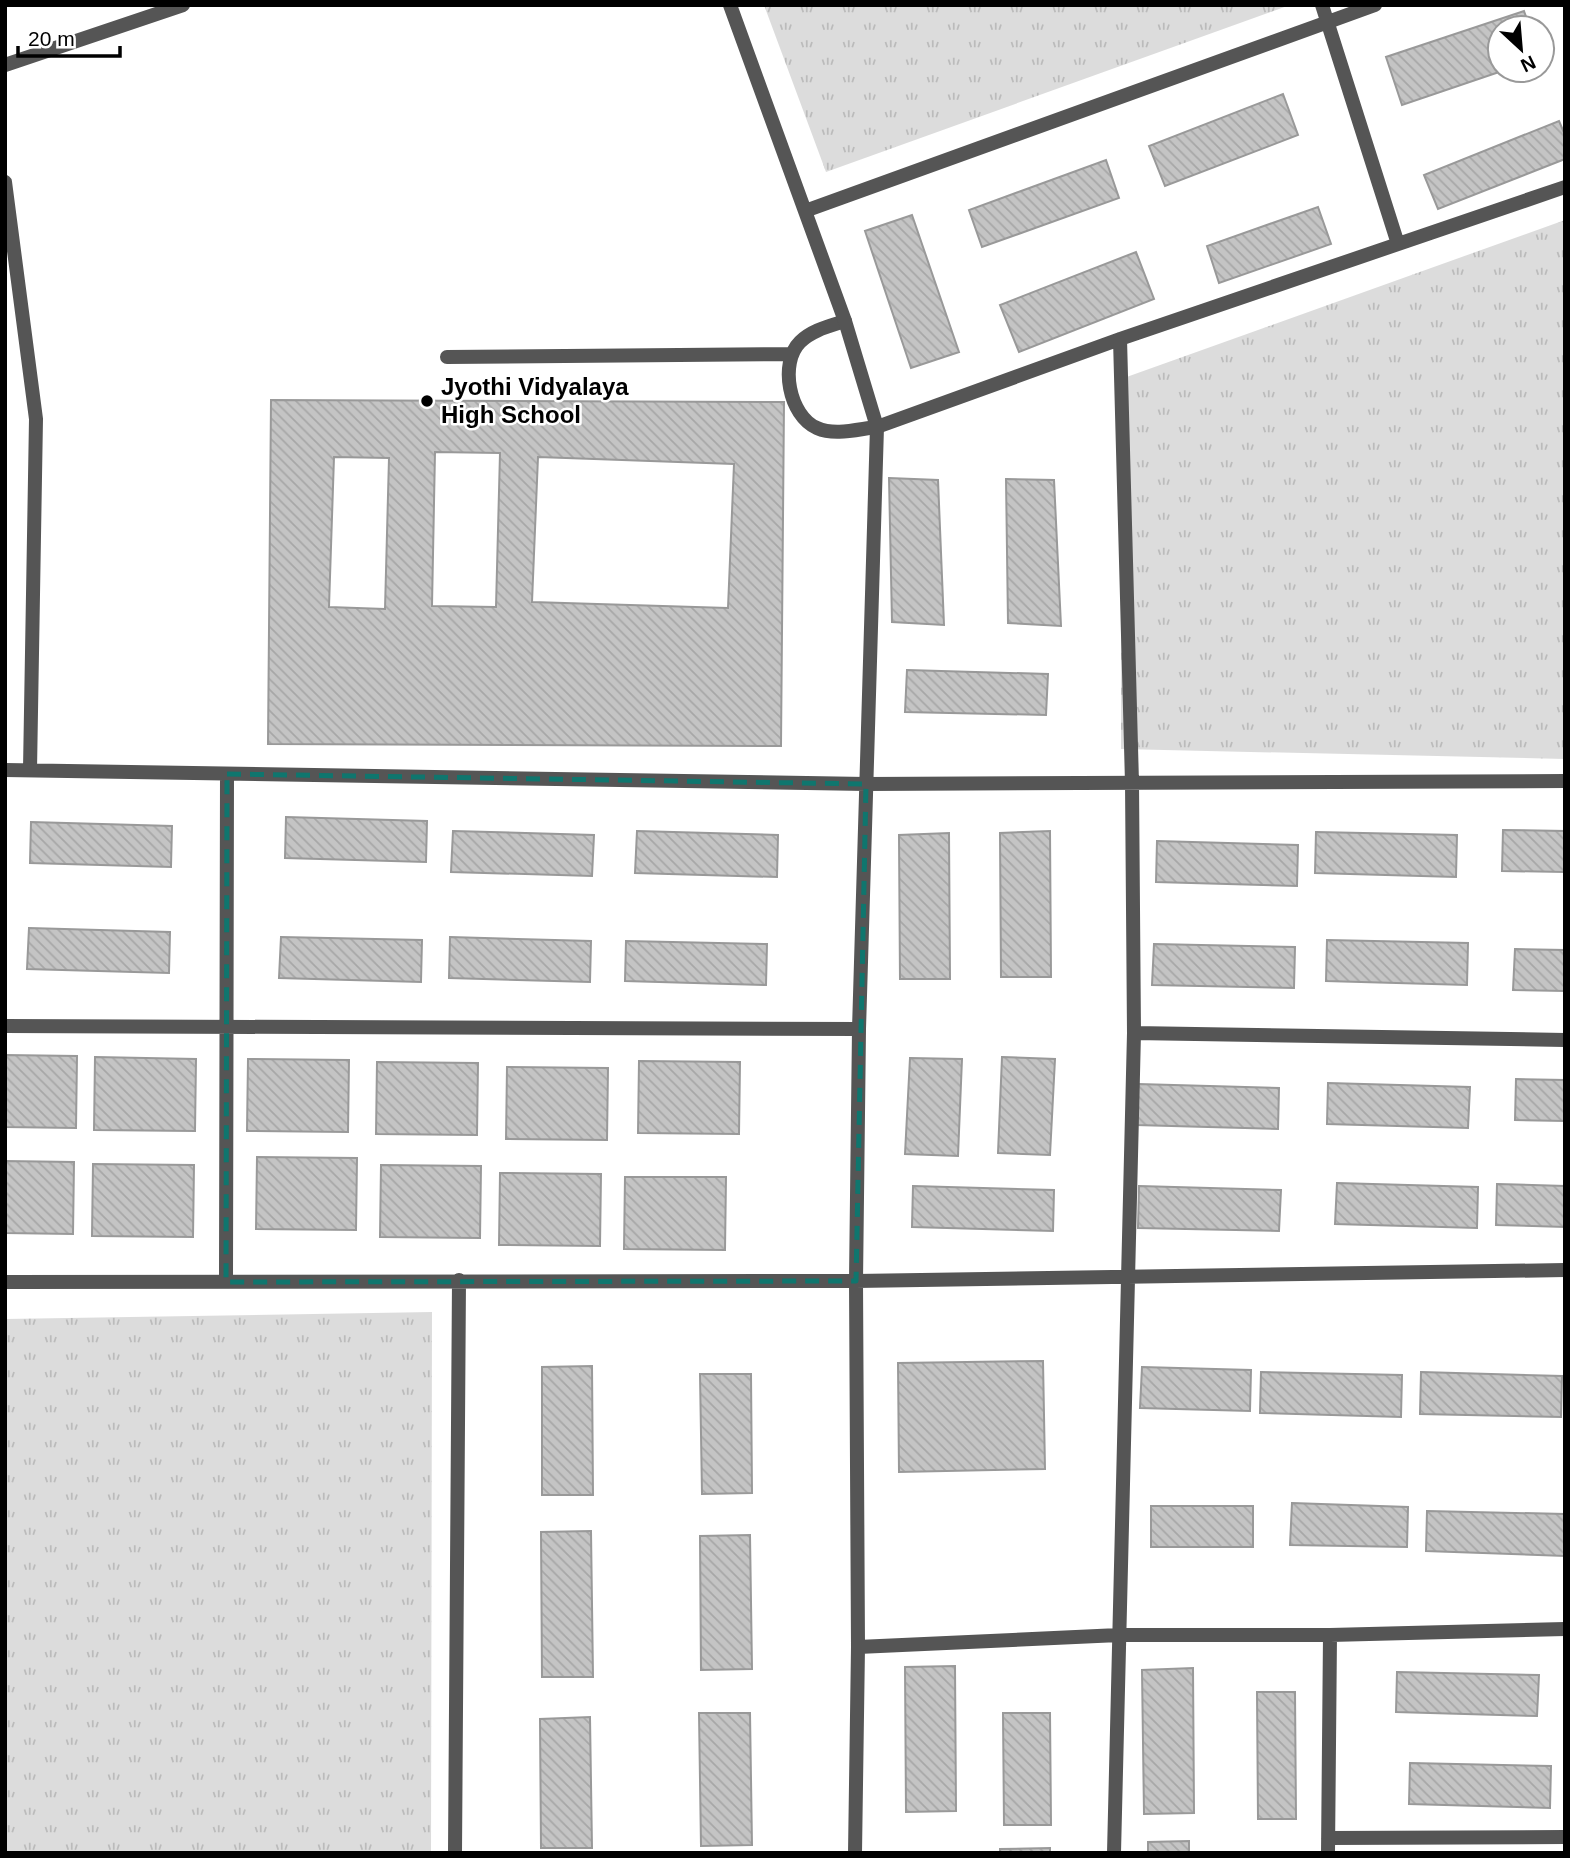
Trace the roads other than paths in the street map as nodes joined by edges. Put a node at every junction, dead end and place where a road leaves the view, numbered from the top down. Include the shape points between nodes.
1 (183, 5) edge
2 (730, 5) edge
3 (1322, 5) edge
4 (1374, 5) edge
5 (1327, 22) junction
6 (5, 65) edge
7 (5, 182) edge
8 (1565, 187) edge
9 (805, 211) junction
10 (1398, 244) junction
11 (845, 321) junction
12 (1120, 339) junction
13 (792, 354) junction
14 (447, 357) dead end
15 (877, 427) junction
16 (5, 770) edge
17 (30, 770) junction
18 (227, 774) junction
19 (1565, 781) edge
20 (1132, 783) junction
21 (866, 784) junction
22 (5, 1026) edge
23 (227, 1028) junction
24 (859, 1030) junction
25 (1134, 1032) junction
26 (1565, 1040) edge
27 (1565, 1270) edge
28 (1126, 1277) junction
29 (459, 1280) junction
30 (856, 1281) junction
31 (5, 1282) edge
32 (226, 1282) junction
33 (1565, 1629) edge
34 (1119, 1634) junction
35 (1329, 1635) junction
36 (858, 1647) junction
37 (1565, 1837) edge
38 (1328, 1845) edge
39 (455, 1853) edge
40 (855, 1853) edge
41 (1114, 1853) edge

1 - 6 street
2 - 9 street
3 - 5 street
4 - 5 street
5 - 9 street
5 - 10 street
7 - 17 street via 36,419
8 - 10 street
9 - 11 street
10 - 12 street
11 - 13 street via 801,341
11 - 15 street
12 - 15 street
12 - 20 street
13 - 14 street
13 - 15 street via 788,381 793,398 815,427 842,431
15 - 21 street
16 - 17 street
17 - 18 street
18 - 21 street
18 - 23 street
19 - 20 street
20 - 21 street
20 - 25 street
21 - 24 street
22 - 23 street
23 - 24 street
23 - 32 street
24 - 30 street
25 - 26 street
25 - 28 street
27 - 28 street
28 - 30 street
28 - 34 street
29 - 30 street
29 - 32 street
29 - 39 street
30 - 36 street
31 - 32 street
33 - 35 street
34 - 35 street
34 - 36 street
34 - 41 street
35 - 38 street
36 - 40 street
37 - 38 street

